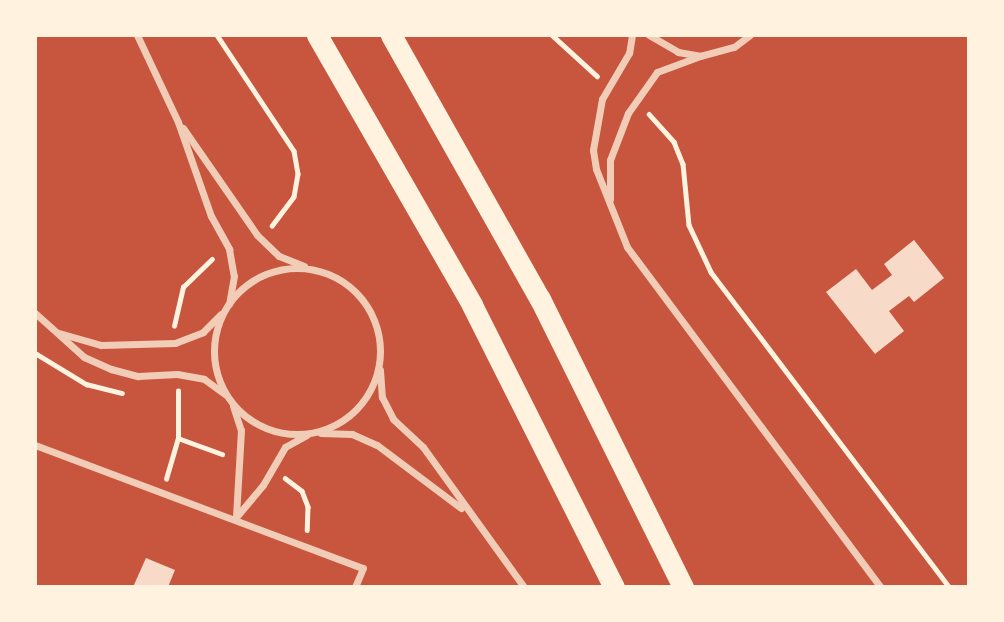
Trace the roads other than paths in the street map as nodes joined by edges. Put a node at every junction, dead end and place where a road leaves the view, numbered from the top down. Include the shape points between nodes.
1 (137, 35) edge
2 (317, 35) edge
3 (391, 35) edge
4 (632, 35) edge
5 (649, 35) edge
6 (750, 35) edge
7 (700, 56) junction
8 (178, 122) junction
9 (611, 207) junction
10 (310, 268) junction
11 (227, 307) junction
12 (35, 313) edge
13 (57, 333) junction
14 (380, 365) junction
15 (226, 394) junction
16 (231, 402) junction
17 (312, 434) junction
18 (35, 445) edge
19 (465, 510) junction
20 (236, 517) junction
21 (355, 587) edge
22 (524, 587) edge
23 (614, 587) edge
24 (683, 587) edge
25 (880, 587) edge

1 - 8 street
2 - 23 highway via 472,305
3 - 24 highway via 540,299
4 - 9 street via 629,52 597,115 593,150
5 - 7 street via 678,52
6 - 7 street via 734,47
7 - 9 street via 657,72 619,128 610,160
8 - 10 street via 257,235 279,256
8 - 11 street via 211,216 229,249 234,276
9 - 25 street via 627,247 650,282
10 - 11 street via 264,274
10 - 14 street via 335,276 357,292 372,314 380,339
11 - 13 street via 203,332 174,343 102,345
11 - 15 street via 214,353
12 - 13 street
13 - 15 street via 84,357 111,369 138,376 177,374 204,379
14 - 17 street via 358,408 339,424
14 - 19 street via 382,397 393,419 423,447
15 - 16 street
16 - 17 street via 265,429
16 - 20 street via 242,430
17 - 19 street via 352,434 377,446
17 - 20 street via 285,447 263,485
18 - 20 street
19 - 22 street
20 - 21 street via 363,568

